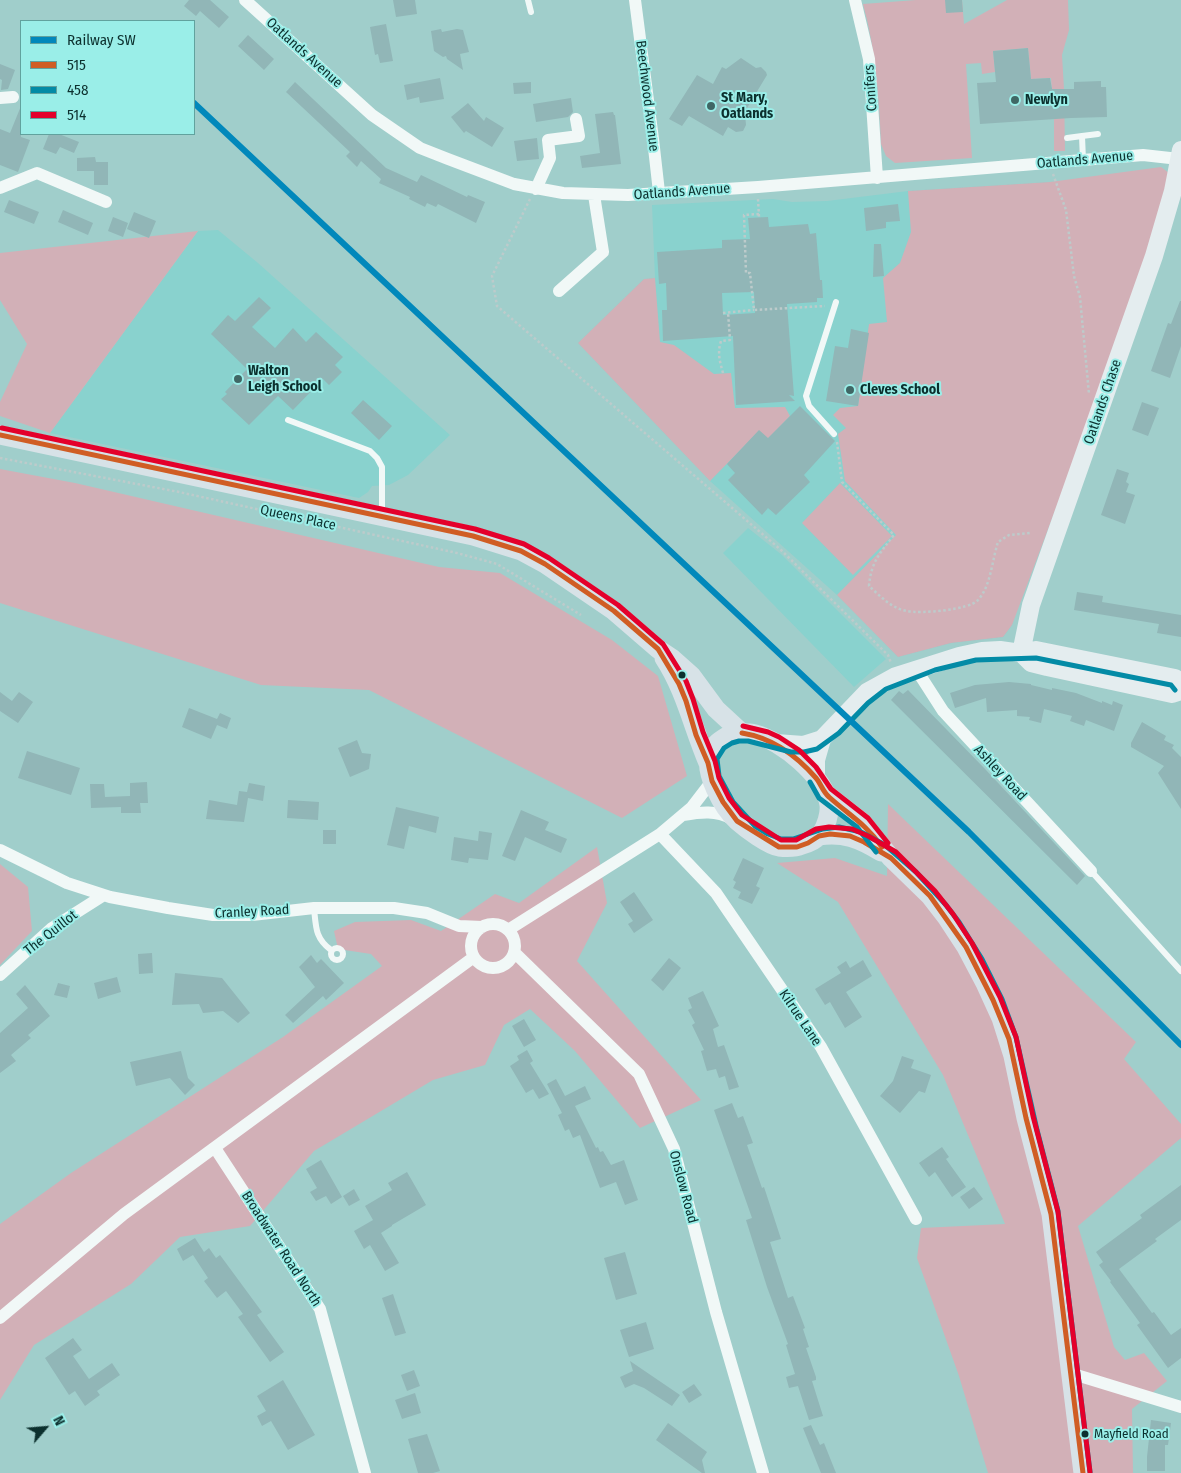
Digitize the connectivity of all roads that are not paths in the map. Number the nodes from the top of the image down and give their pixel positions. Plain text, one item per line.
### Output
1 (245, 0) edge
2 (528, 0) edge
3 (635, 0) edge
4 (855, 0) edge
5 (532, 12) dead end
6 (14, 97) dead end
7 (0, 98) edge
8 (576, 119) dead end
9 (1098, 134) dead end
10 (1082, 136) junction
11 (1068, 138) dead end
12 (1180, 154) edge
13 (1083, 160) junction
14 (877, 178) junction
15 (0, 188) edge
16 (536, 189) junction
17 (659, 192) junction
18 (594, 195) junction
19 (106, 202) dead end
20 (559, 291) dead end
21 (835, 303) road end
22 (288, 420) dead end
23 (834, 434) road end
24 (0, 435) edge
25 (382, 518) junction
26 (658, 648) junction
27 (1021, 653) junction
28 (916, 669) junction
29 (1181, 685) edge
30 (1181, 691) edge
31 (742, 733) junction
32 (825, 736) junction
33 (776, 743) junction
34 (710, 772) junction
35 (820, 786) junction
36 (683, 815) junction
37 (737, 821) junction
38 (660, 834) junction
39 (819, 836) junction
40 (0, 850) edge
41 (890, 858) junction
42 (1091, 871) joint
43 (104, 895) junction
44 (314, 908) junction
45 (482, 927) junction
46 (508, 930) junction
47 (332, 950) dead end
48 (514, 952) junction
49 (474, 957) junction
50 (1181, 971) edge
51 (0, 974) edge
52 (215, 1148) junction
53 (916, 1219) dead end
54 (0, 1318) edge
55 (1070, 1373) junction
56 (1181, 1407) edge
57 (364, 1473) edge
58 (763, 1473) edge
59 (1083, 1473) edge

1 - 16 street, Oatlands Avenue
2 - 5 lane
3 - 17 street, Beechwood Avenue
4 - 14 street, Conifers
6 - 7 street
8 - 16 street
9 - 10 lane
10 - 11 lane
10 - 13 lane
12 - 13 street, Oatlands Avenue
12 - 27 main road, Oatlands Chase
13 - 14 street, Oatlands Avenue
14 - 17 street, Oatlands Avenue
15 - 19 street
16 - 18 street, Oatlands Avenue
17 - 18 street, Oatlands Avenue
18 - 20 street
21 - 23 lane
22 - 25 lane
24 - 25 main road
25 - 26 main road
26 - 31 main road
26 - 34 main road
27 - 28 main road
27 - 29 main road
27 - 30 main road
28 - 32 main road
28 - 42 street, Ashley Road
31 - 33 main road
31 - 34 main road
32 - 33 main road
32 - 35 main road
33 - 35 main road
34 - 36 street
34 - 37 main road
35 - 39 main road
35 - 41 main road
36 - 37 street
36 - 38 street
37 - 39 main road
38 - 46 street
38 - 53 street, Kilrue Lane
39 - 41 main road
40 - 43 street, Cranley Road
41 - 55 main road
42 - 50 lane
43 - 44 street, Cranley Road
43 - 51 street, The Quillot
44 - 45 street, Cranley Road
44 - 47 lane
45 - 46 street
45 - 49 street
46 - 48 street
48 - 49 street
48 - 58 street, Onslow Road
49 - 52 street
52 - 54 street
52 - 57 street, Broadwater Road North
55 - 56 street
55 - 59 main road

